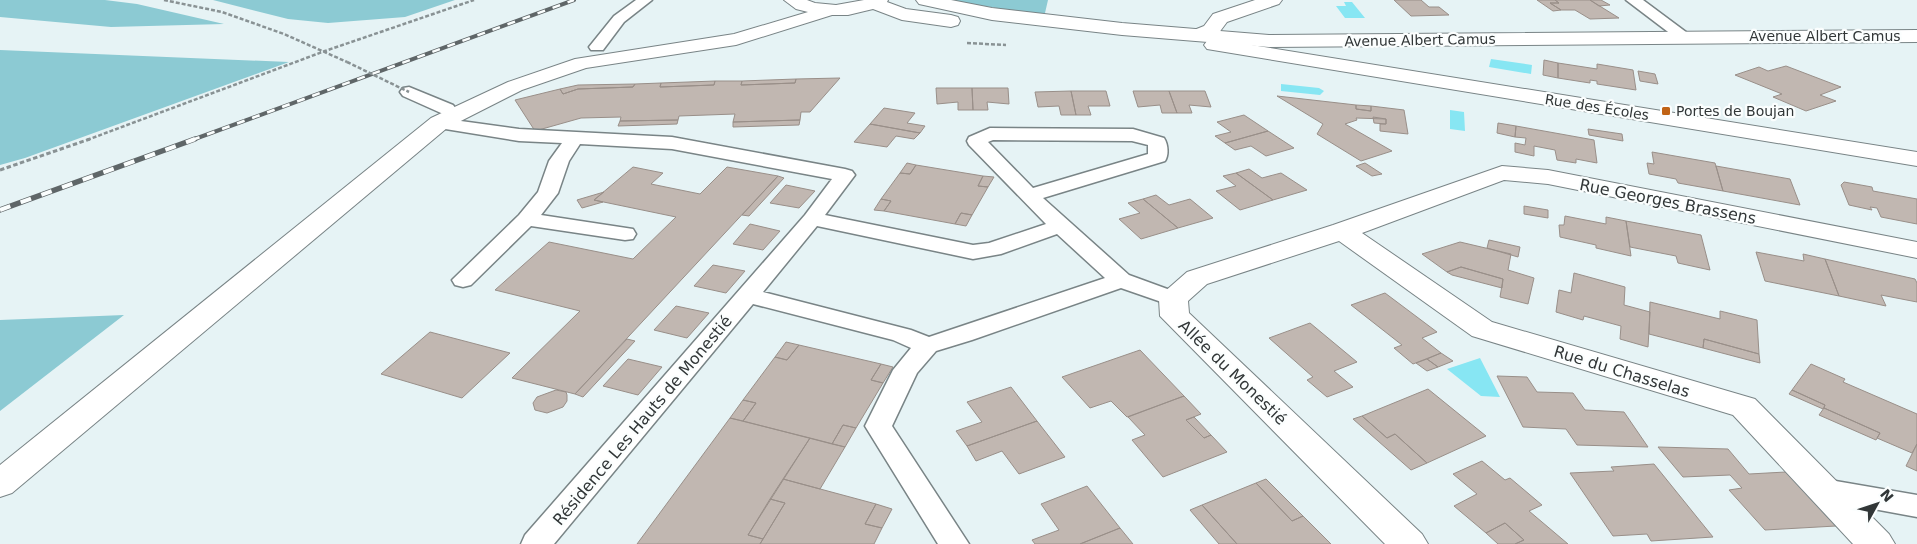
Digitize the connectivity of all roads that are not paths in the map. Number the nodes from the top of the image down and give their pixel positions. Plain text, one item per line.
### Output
1 (645, 0) edge
2 (926, 0) edge
3 (1273, 0) edge
4 (1633, 0) edge
5 (795, 1) edge
6 (877, 1) edge
7 (831, 9) junction
8 (1917, 36) edge
9 (1254, 37) junction
10 (1686, 38) junction
11 (1207, 40) junction
12 (1314, 41) junction
13 (597, 47) junction
14 (1366, 69) junction
15 (409, 92) road end
16 (443, 116) junction
17 (574, 139) junction
18 (1917, 159) edge
19 (1030, 196) junction
20 (1421, 203) joint
21 (526, 219) junction
22 (812, 219) junction
23 (1060, 226) junction
24 (1342, 231) junction
25 (625, 234) dead end
26 (1917, 250) edge
27 (463, 280) dead end
28 (1121, 280) junction
29 (747, 295) junction
30 (1173, 299) junction
31 (927, 345) junction
32 (0, 484) edge
33 (1824, 490) junction
34 (1917, 506) edge
35 (536, 544) edge
36 (954, 544) edge
37 (1409, 544) edge
38 (1876, 544) edge

1 - 13 lane
2 - 11 street
3 - 9 street
4 - 10 lane
5 - 7 street
5 - 13 street
6 - 7 street
6 - 11 street
7 - 16 street
8 - 10 street, Avenue Albert Camus
9 - 11 street, Rue des Écoles
9 - 11 street
9 - 11 street
9 - 12 street, Avenue Albert Camus
9 - 14 street, Rue des Écoles
10 - 12 street, Avenue Albert Camus
12 - 14 street, Rue des Écoles
13 - 16 street
14 - 18 street, Rue des Écoles
15 - 16 lane, Résidence Les Hauts de Monestié
16 - 17 lane, Résidence Les Hauts de Monestié
16 - 32 street
17 - 21 lane
17 - 22 lane, Résidence Les Hauts de Monestié
19 - 19 lane
19 - 23 lane
20 - 24 street, Allée du Monestié
20 - 26 street, Rue Georges Brassens
21 - 25 lane
21 - 27 lane
22 - 23 lane
22 - 29 lane, Résidence Les Hauts de Monestié
23 - 28 lane
24 - 30 street, Allée du Monestié
24 - 33 street, Rue du Chasselas
28 - 30 lane
28 - 31 lane
29 - 31 lane
29 - 35 lane, Résidence Les Hauts de Monestié
30 - 37 street, Allée du Monestié
31 - 36 lane
33 - 34 lane
33 - 38 street, Rue du Chasselas

